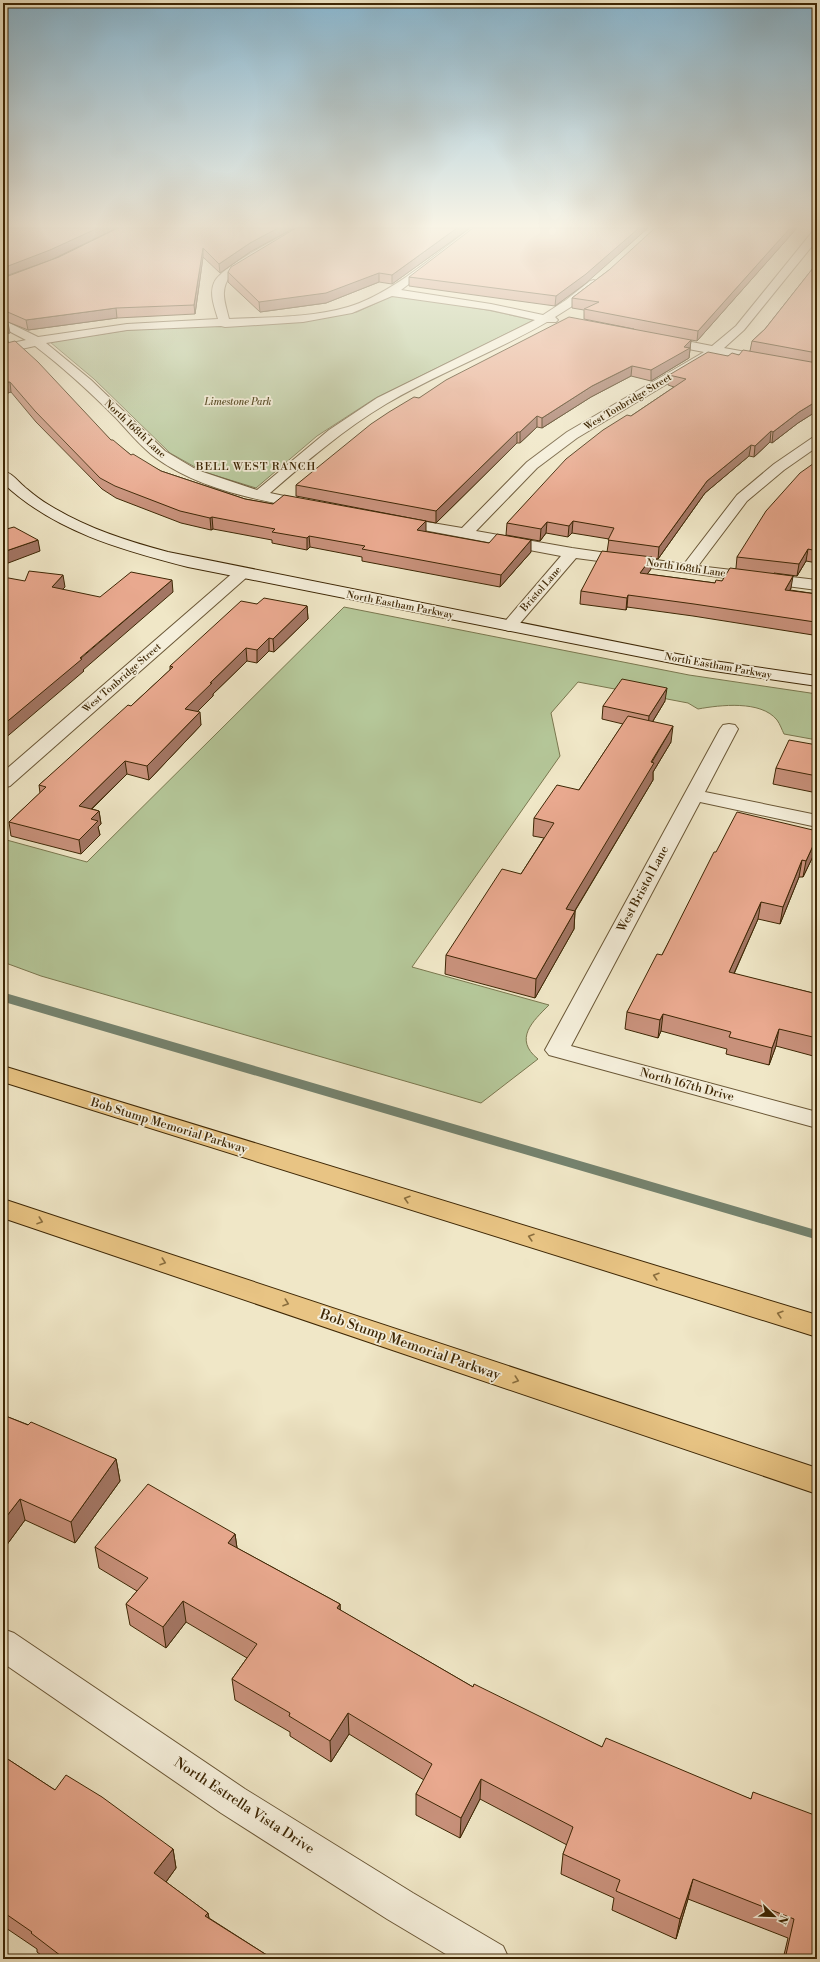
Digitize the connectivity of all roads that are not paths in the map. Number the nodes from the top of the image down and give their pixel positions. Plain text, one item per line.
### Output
1 (223, 320) edge
2 (305, 320) edge
3 (546, 320) edge
4 (550, 320) edge
5 (746, 320) edge
6 (562, 322) edge
7 (3, 323) edge
8 (224, 324) junction
9 (646, 338) edge
10 (37, 341) junction
11 (4, 349) edge
12 (715, 350) junction
13 (817, 369) edge
14 (817, 441) edge
15 (3, 475) edge
16 (260, 495) junction
17 (322, 508) edge
18 (383, 518) edge
19 (466, 533) junction
20 (572, 553) junction
21 (688, 569) junction
22 (241, 574) junction
23 (817, 585) edge
24 (510, 626) junction
25 (817, 681) edge
26 (729, 729) dead end
27 (3, 782) edge
28 (694, 795) junction
29 (817, 821) edge
30 (557, 1050) joint
31 (3, 1074) edge
32 (817, 1120) edge
33 (3, 1208) edge
34 (817, 1326) edge
35 (817, 1481) edge
36 (3, 1644) edge
37 (490, 1959) edge

1 - 8 street
2 - 8 street
3 - 16 street
4 - 6 street
5 - 12 street, West Tonbridge Street
7 - 10 street, North 168th Lane
8 - 10 street
9 - 12 street
10 - 11 street
10 - 16 street, North 168th Lane
12 - 13 street
12 - 19 street, West Tonbridge Street
14 - 21 street
15 - 22 street, North Eastham Parkway
16 - 17 street, North 168th Lane
18 - 19 street, North 168th Lane
19 - 20 street, North 168th Lane
20 - 21 street, North 168th Lane
20 - 24 street, Bristol Lane
21 - 23 street, North 168th Lane
22 - 24 street, North Eastham Parkway
22 - 27 street, West Tonbridge Street
24 - 25 street, North Eastham Parkway
26 - 28 street, West Bristol Lane
28 - 29 street
28 - 30 street, West Bristol Lane
30 - 32 street, North 167th Drive
34 -> 31 highway, Bob Stump Memorial Parkway
33 -> 35 highway, Bob Stump Memorial Parkway
36 - 37 street, North Estrella Vista Drive

